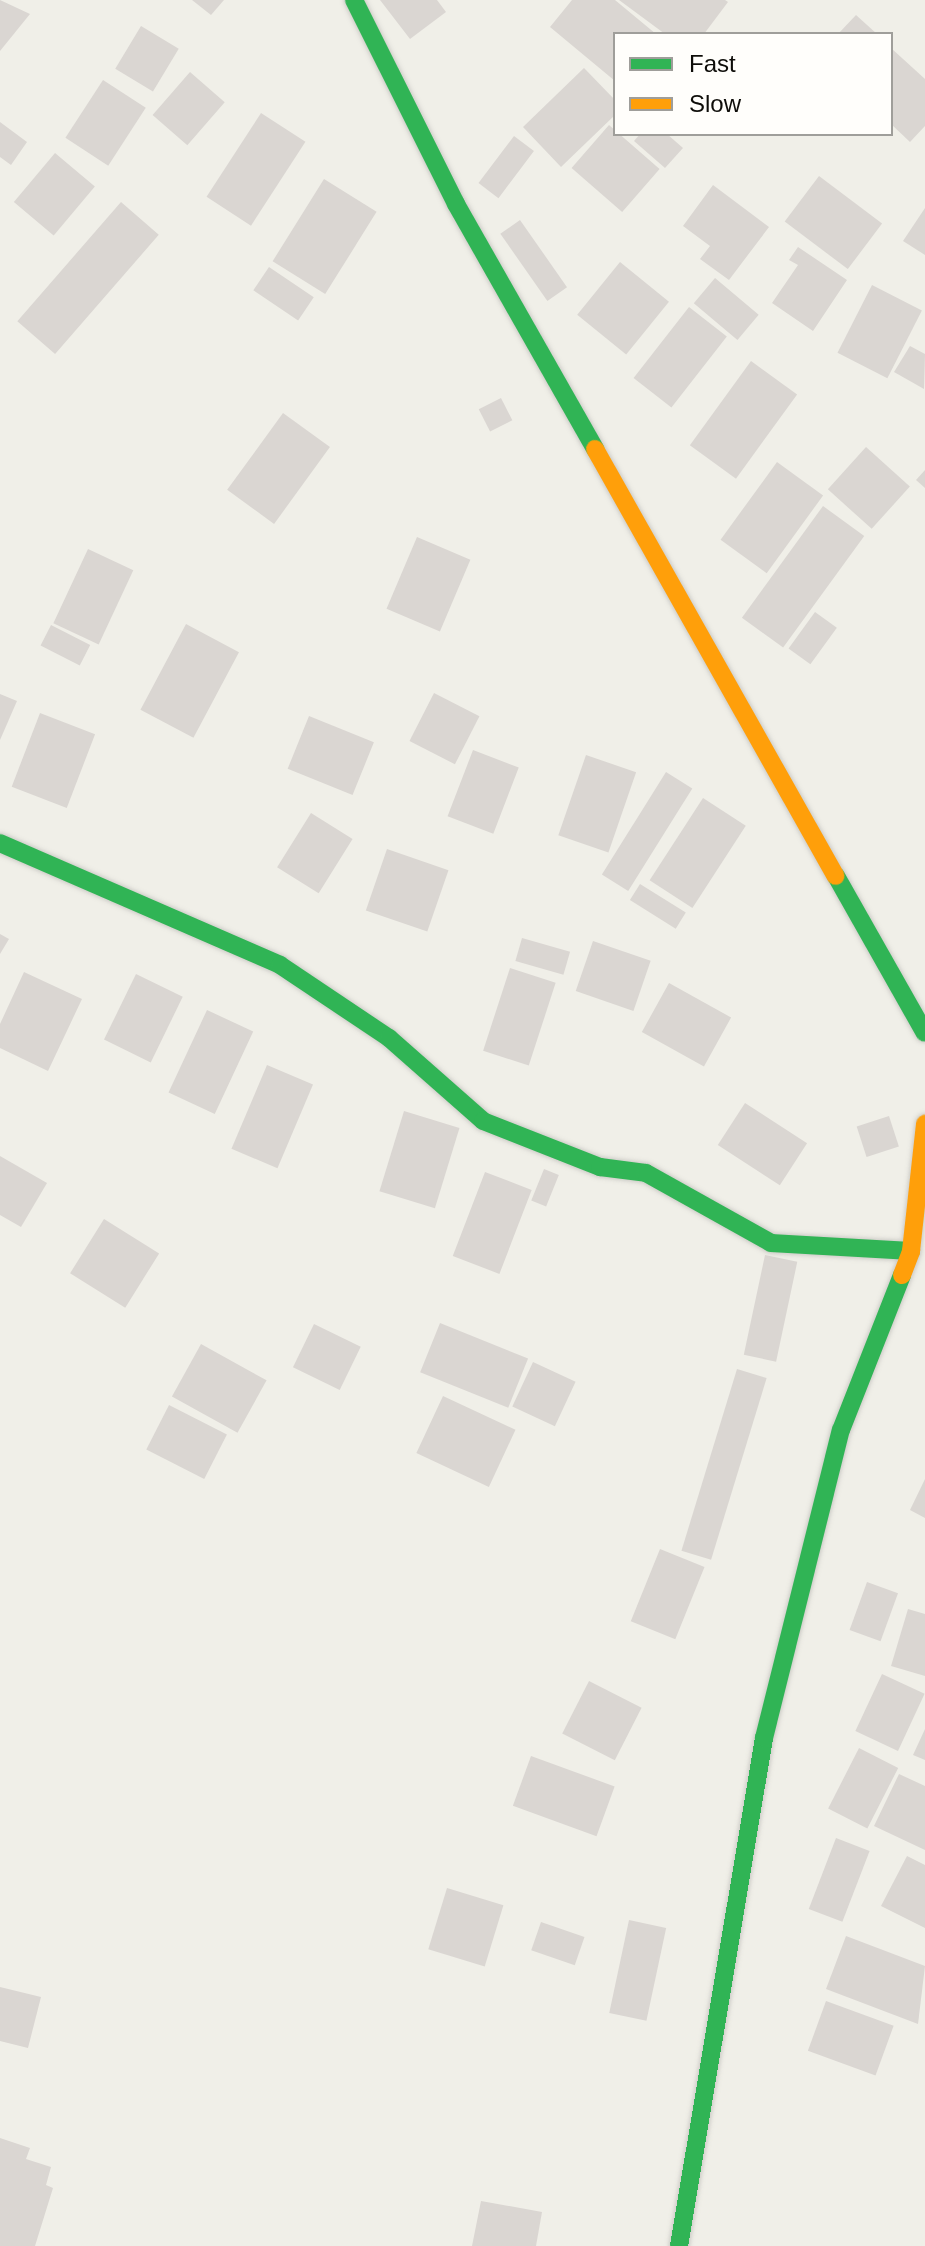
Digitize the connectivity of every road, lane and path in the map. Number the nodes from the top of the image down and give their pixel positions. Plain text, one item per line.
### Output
1 (354, 0) edge
2 (0, 843) edge
3 (925, 1033) edge
4 (925, 1124) edge
5 (911, 1251) junction
6 (679, 2246) edge

1 - 3 street
2 - 5 street
4 - 5 street
5 - 6 street

